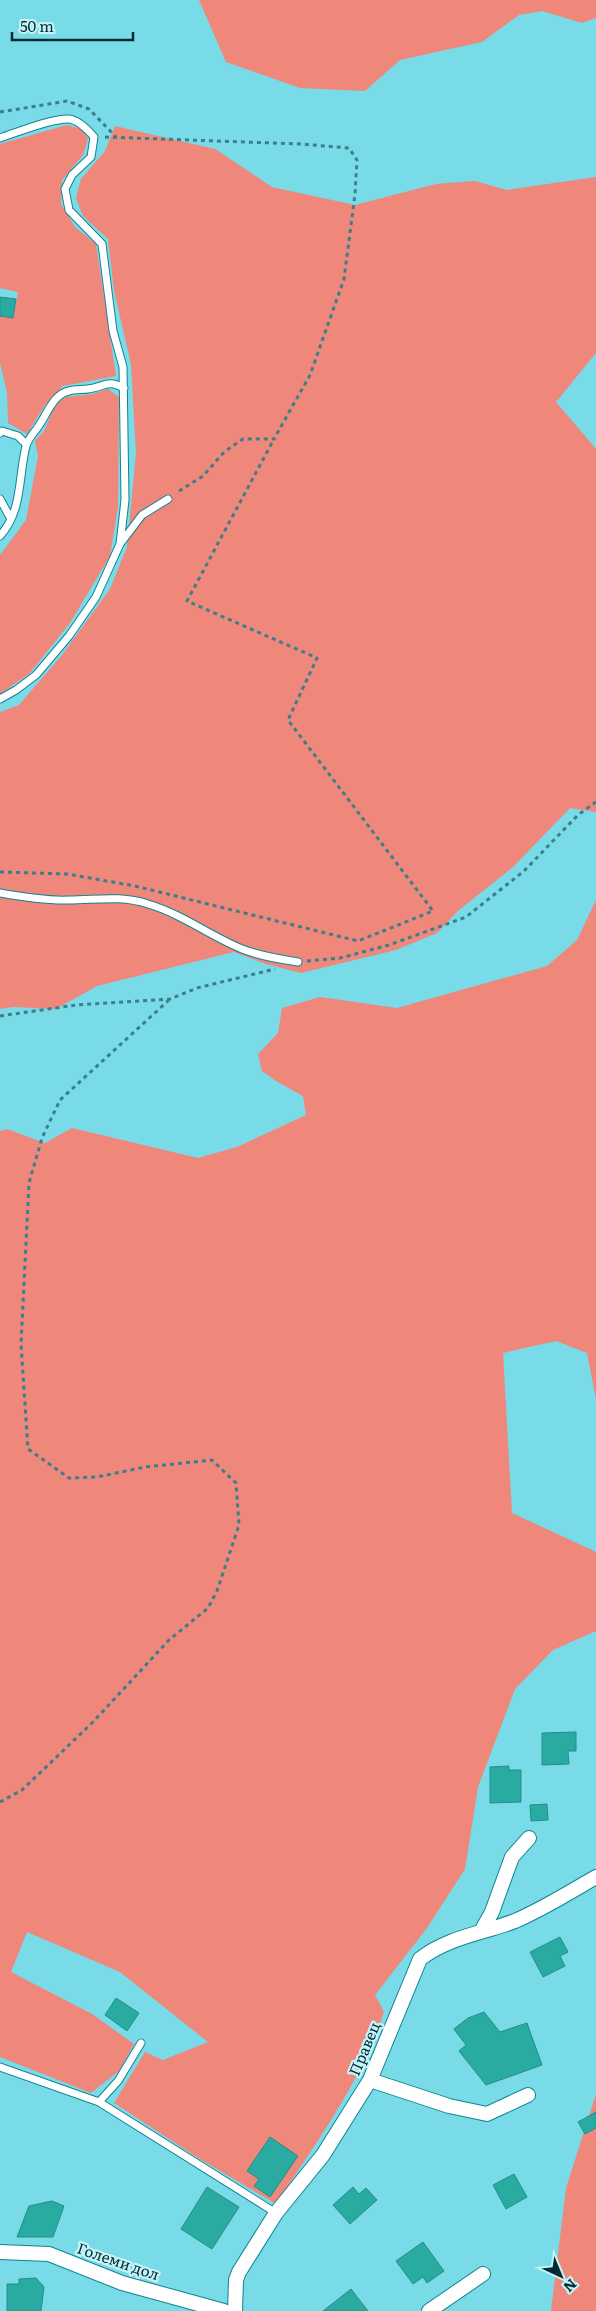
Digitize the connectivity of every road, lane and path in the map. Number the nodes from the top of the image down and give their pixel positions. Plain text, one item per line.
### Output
1 (94, 137) junction
2 (0, 138) edge
3 (124, 388) junction
4 (0, 433) edge
5 (274, 439) junction
6 (26, 444) junction
7 (0, 499) edge
8 (168, 499) joint
9 (11, 519) junction
10 (0, 536) edge
11 (120, 544) junction
12 (0, 699) edge
13 (596, 802) edge
14 (0, 872) edge
15 (0, 892) edge
16 (298, 962) junction
17 (170, 999) junction
18 (0, 1016) edge
19 (0, 1802) edge
20 (529, 1838) dead end
21 (596, 1877) edge
22 (482, 1930) junction
23 (141, 2043) dead end
24 (0, 2067) edge
25 (370, 2080) junction
26 (528, 2095) dead end
27 (99, 2102) junction
28 (276, 2213) junction
29 (0, 2252) edge
30 (483, 2274) dead end
31 (224, 2311) edge
32 (235, 2311) edge
33 (429, 2311) edge

1 - 2 lane
1 - 3 lane
1 - 5 path
3 - 6 lane
3 - 11 lane
4 - 6 lane
5 - 8 path
5 - 14 path
6 - 9 lane
7 - 9 lane
8 - 11 lane
9 - 10 lane
11 - 12 lane
13 - 16 path
15 - 16 lane
16 - 17 path
17 - 18 path
17 - 19 path
20 - 22 street
21 - 22 street, Правец
22 - 25 street, Правец
23 - 27 lane
24 - 27 lane
25 - 26 street
25 - 28 street, Правец
27 - 28 lane
28 - 32 street, Правец
29 - 31 street, Големи дол
30 - 33 street

